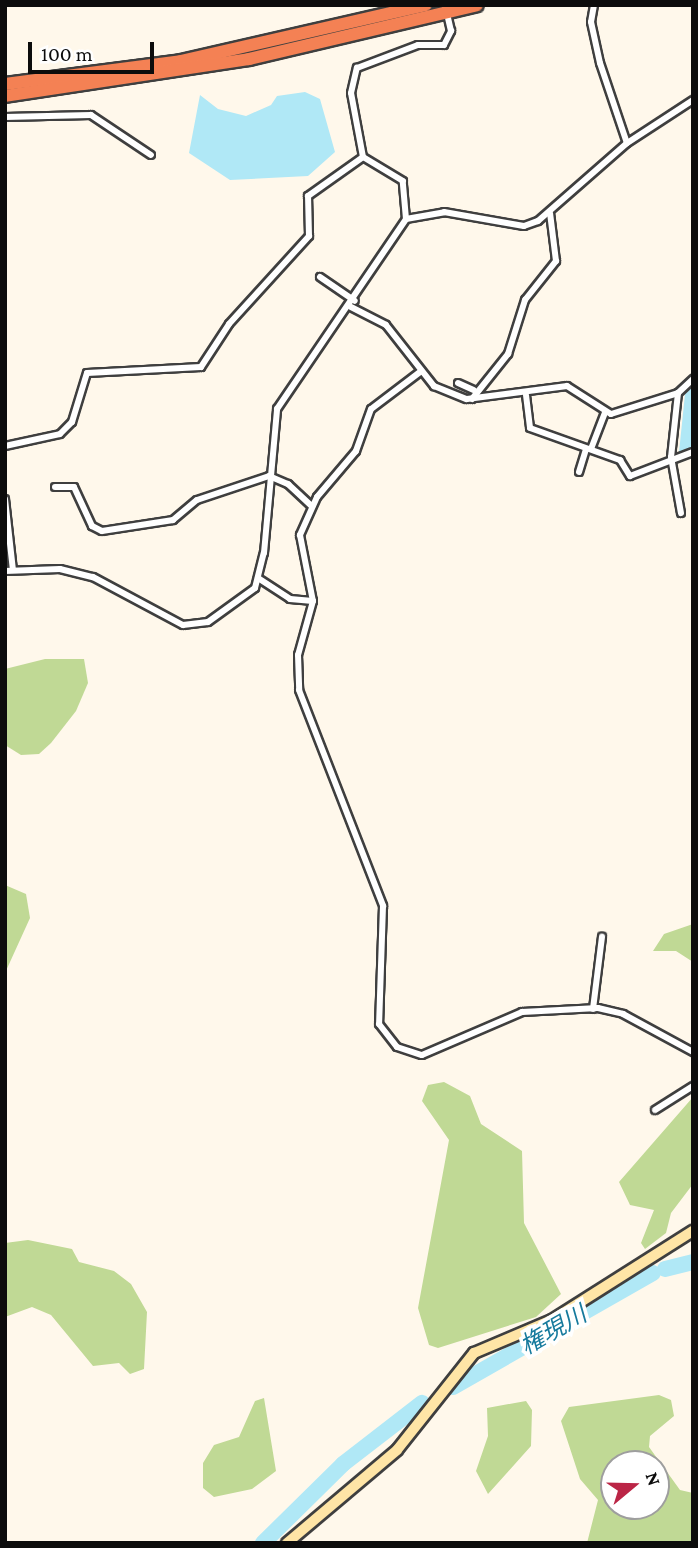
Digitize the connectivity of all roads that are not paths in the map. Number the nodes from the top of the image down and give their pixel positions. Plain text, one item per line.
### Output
1 (426, 5) edge
2 (477, 5) edge
3 (594, 5) edge
4 (447, 10) edge
5 (5, 84) edge
6 (5, 96) edge
7 (693, 100) edge
8 (5, 117) edge
9 (627, 143) junction
10 (152, 155) dead end
11 (363, 157) junction
12 (550, 213) junction
13 (406, 219) junction
14 (320, 277) dead end
15 (353, 304) junction
16 (420, 372) junction
17 (693, 379) edge
18 (458, 383) dead end
19 (474, 390) junction
20 (678, 393) junction
21 (526, 395) junction
22 (472, 399) junction
23 (605, 413) junction
24 (5, 446) edge
25 (588, 449) junction
26 (693, 452) edge
27 (671, 457) junction
28 (579, 472) dead end
29 (269, 476) junction
30 (55, 487) dead end
31 (5, 499) edge
32 (312, 506) junction
33 (681, 513) dead end
34 (9, 571) edge
35 (258, 578) junction
36 (313, 601) junction
37 (602, 937) dead end
38 (593, 1009) junction
39 (693, 1052) edge
40 (693, 1086) edge
41 (655, 1110) dead end
42 (693, 1231) edge
43 (287, 1543) edge

1 - 5 highway
2 - 4 highway
3 - 9 street
4 - 6 highway
4 - 11 street
7 - 9 street
8 - 10 street
9 - 12 street
11 - 13 street
11 - 24 street
12 - 13 street
12 - 19 street
13 - 15 street
14 - 15 street
15 - 16 street
15 - 29 street
16 - 22 street
16 - 32 street
17 - 20 street
18 - 19 street
19 - 22 street
20 - 23 street
20 - 27 street
21 - 22 street
21 - 23 street
21 - 25 street
23 - 25 street
25 - 27 street
25 - 28 street
26 - 27 street
27 - 33 street
29 - 30 street
29 - 32 street
29 - 35 street
31 - 34 street
32 - 36 street
34 - 35 street
35 - 36 street
36 - 38 street
37 - 38 street
38 - 39 street
40 - 41 street
42 - 43 street

